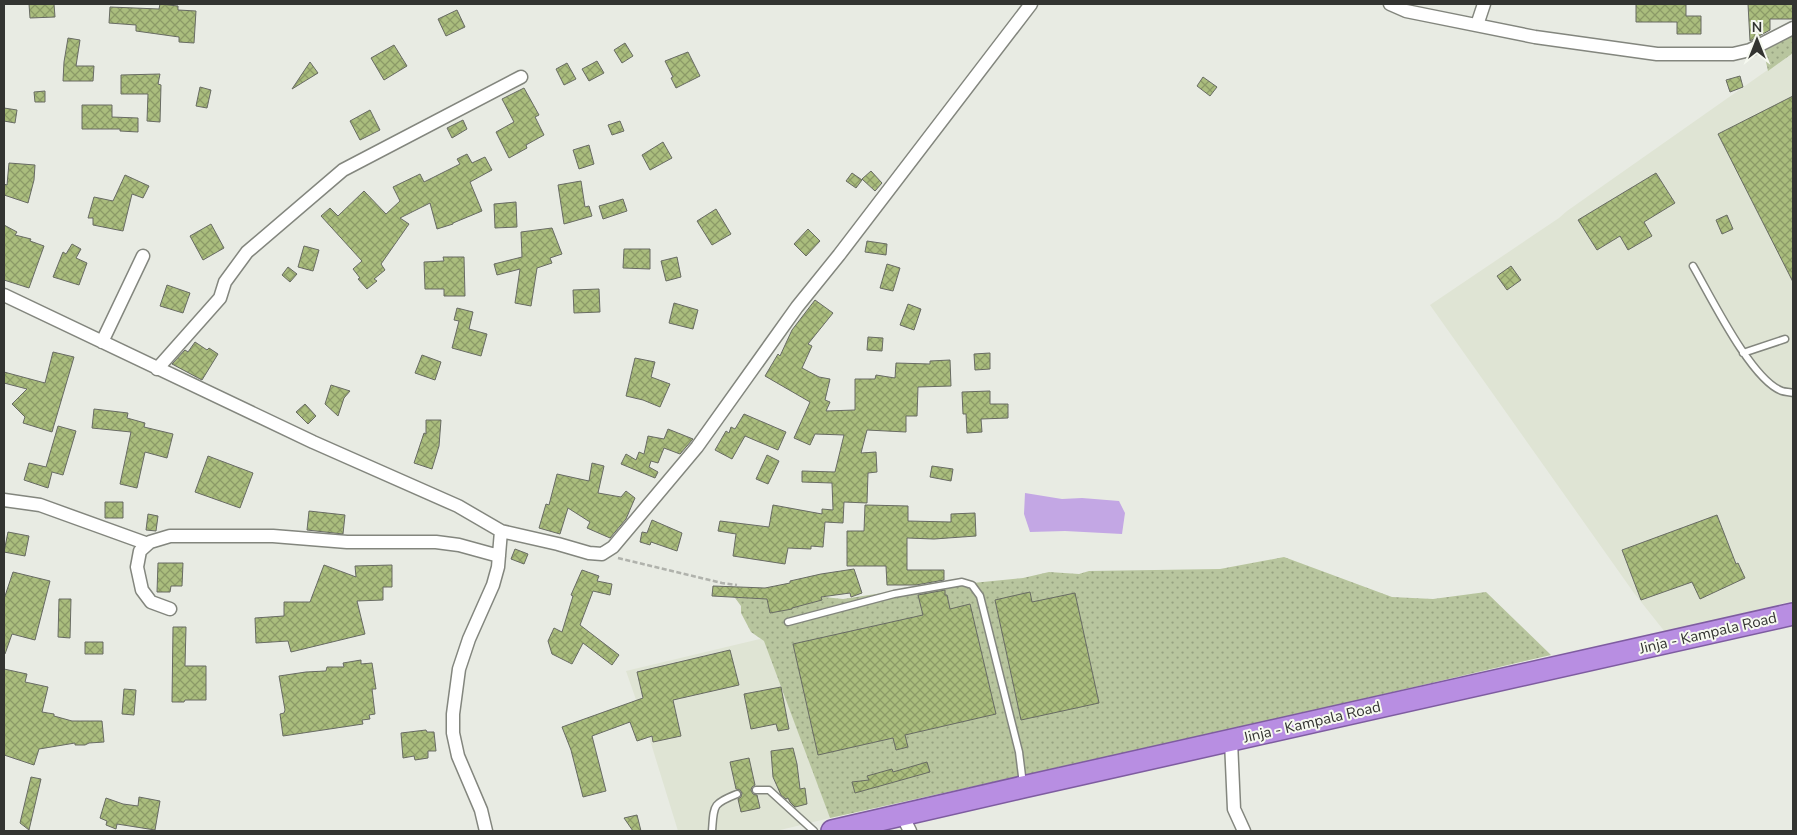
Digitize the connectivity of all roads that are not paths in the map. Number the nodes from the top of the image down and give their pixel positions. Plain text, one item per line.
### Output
1 (1031, 4) edge
2 (1390, 4) edge
3 (1484, 4) edge
4 (1477, 25) junction
5 (1793, 28) edge
6 (521, 77) dead end
7 (143, 256) dead end
8 (1693, 266) dead end
9 (4, 295) edge
10 (1784, 339) dead end
11 (102, 342) junction
12 (1743, 354) junction
13 (158, 369) junction
14 (1793, 393) edge
15 (4, 500) edge
16 (501, 531) junction
17 (148, 544) junction
18 (499, 556) junction
19 (170, 609) dead end
20 (1793, 614) edge
21 (788, 622) dead end
22 (1231, 741) junction
23 (1023, 787) junction
24 (756, 790) dead end
25 (737, 794) dead end
26 (906, 823) edge
27 (486, 831) edge
28 (712, 831) edge
29 (814, 831) edge
30 (832, 831) edge
31 (1244, 831) edge

1 - 16 street
2 - 4 street
3 - 4 street
4 - 5 street
6 - 13 street
7 - 11 street
8 - 12 lane
9 - 11 street
10 - 12 lane
11 - 13 street
12 - 14 lane
13 - 16 street
15 - 17 street
16 - 18 street
17 - 18 street
17 - 19 street
18 - 27 street
20 - 22 highway, Jinja - Kampala Road
21 - 23 lane
22 - 23 highway, Jinja - Kampala Road
22 - 31 street
23 - 26 highway, Jinja - Kampala Road
24 - 29 lane
25 - 28 lane
26 - 30 highway, Jinja - Kampala Road

